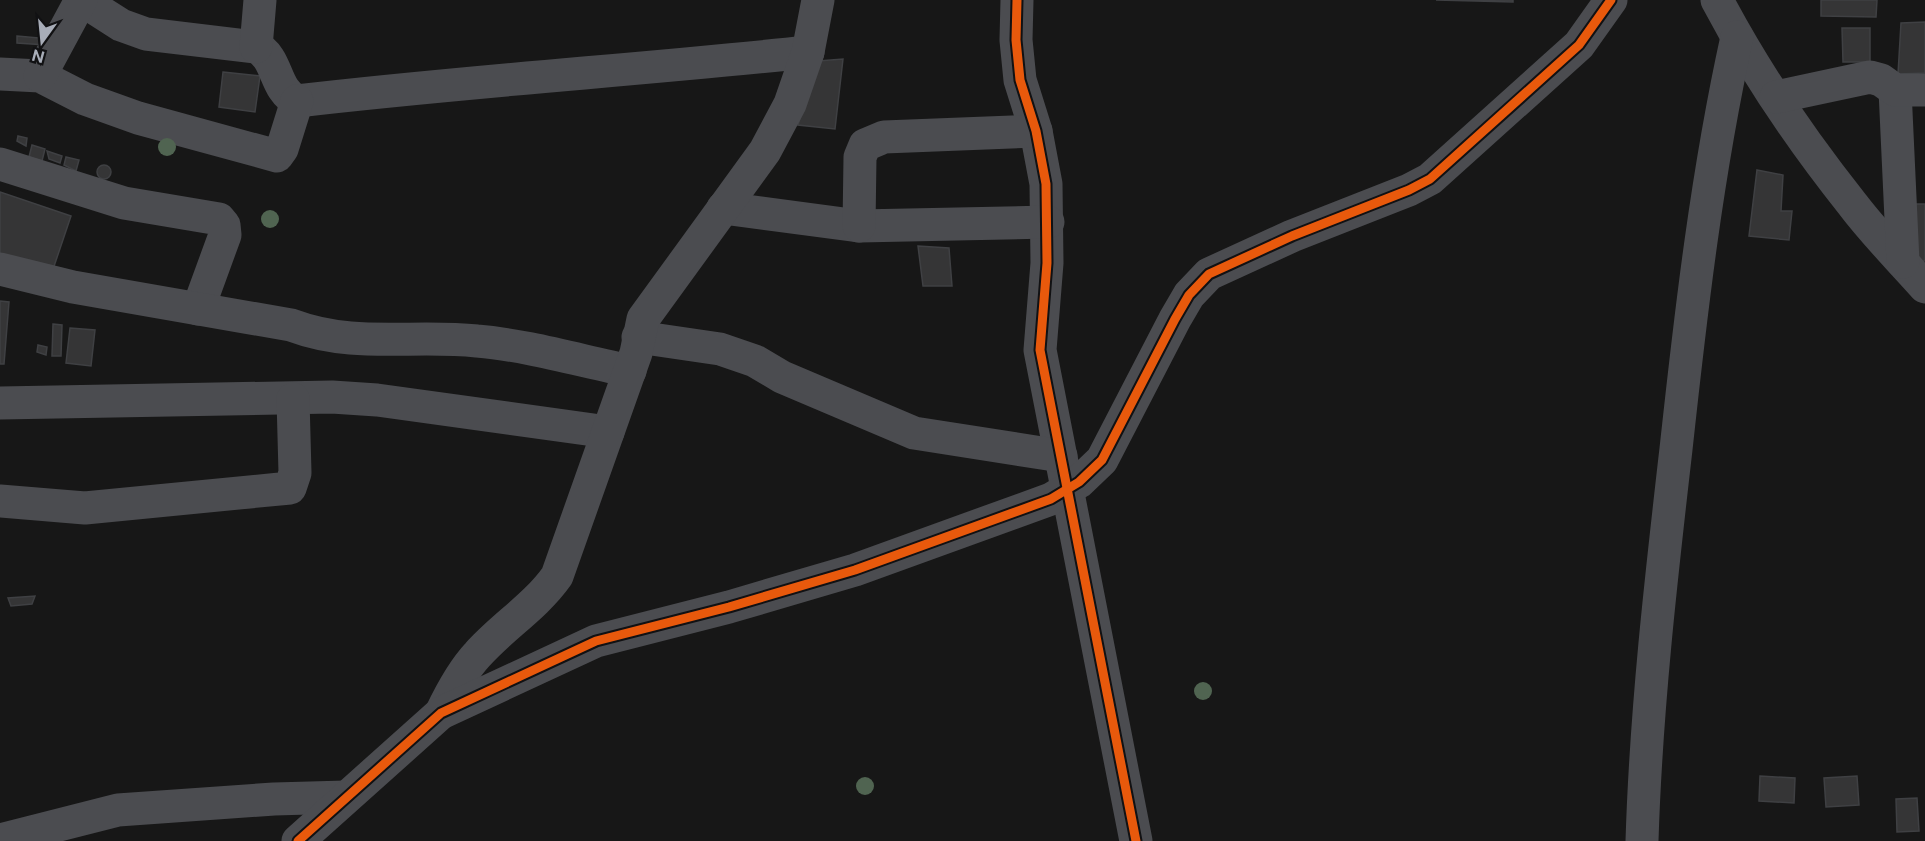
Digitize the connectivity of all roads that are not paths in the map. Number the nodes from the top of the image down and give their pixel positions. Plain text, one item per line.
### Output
1 (81, 0) edge
2 (260, 0) edge
3 (818, 0) edge
4 (1017, 0) edge
5 (1611, 0) edge
6 (1716, 0) edge
7 (1737, 37) junction
8 (256, 47) junction
9 (808, 52) junction
10 (0, 74) edge
11 (40, 76) junction
12 (1910, 90) edge
13 (1776, 97) junction
14 (297, 101) junction
15 (1036, 131) junction
16 (0, 164) edge
17 (723, 208) junction
18 (1048, 222) junction
19 (859, 226) junction
20 (1903, 262) junction
21 (0, 269) edge
22 (1925, 287) edge
23 (198, 309) junction
24 (638, 337) junction
25 (630, 371) junction
26 (293, 399) junction
27 (0, 403) edge
28 (608, 432) junction
29 (1061, 456) junction
30 (1068, 488) junction
31 (0, 501) edge
32 (441, 712) junction
33 (346, 797) junction
34 (310, 836) edge
35 (0, 840) edge
36 (1136, 841) edge
37 (1642, 841) edge

1 - 8 street
1 - 11 street
2 - 8 street
3 - 9 street
4 - 15 street
5 - 30 street
6 - 7 street
7 - 13 street
7 - 37 street
8 - 14 street
9 - 14 street
9 - 17 street
10 - 11 street
11 - 14 street
12 - 13 street
12 - 20 street
13 - 20 street
15 - 18 street
15 - 19 street
16 - 23 street
17 - 19 street
17 - 24 street
18 - 19 street
18 - 29 street
20 - 22 street
21 - 23 street
23 - 25 street
24 - 25 street
24 - 29 street
25 - 28 street
26 - 27 street
26 - 28 street
26 - 31 street
28 - 32 street
29 - 30 street
30 - 32 street
30 - 36 street
32 - 33 street
33 - 34 street
33 - 35 street

